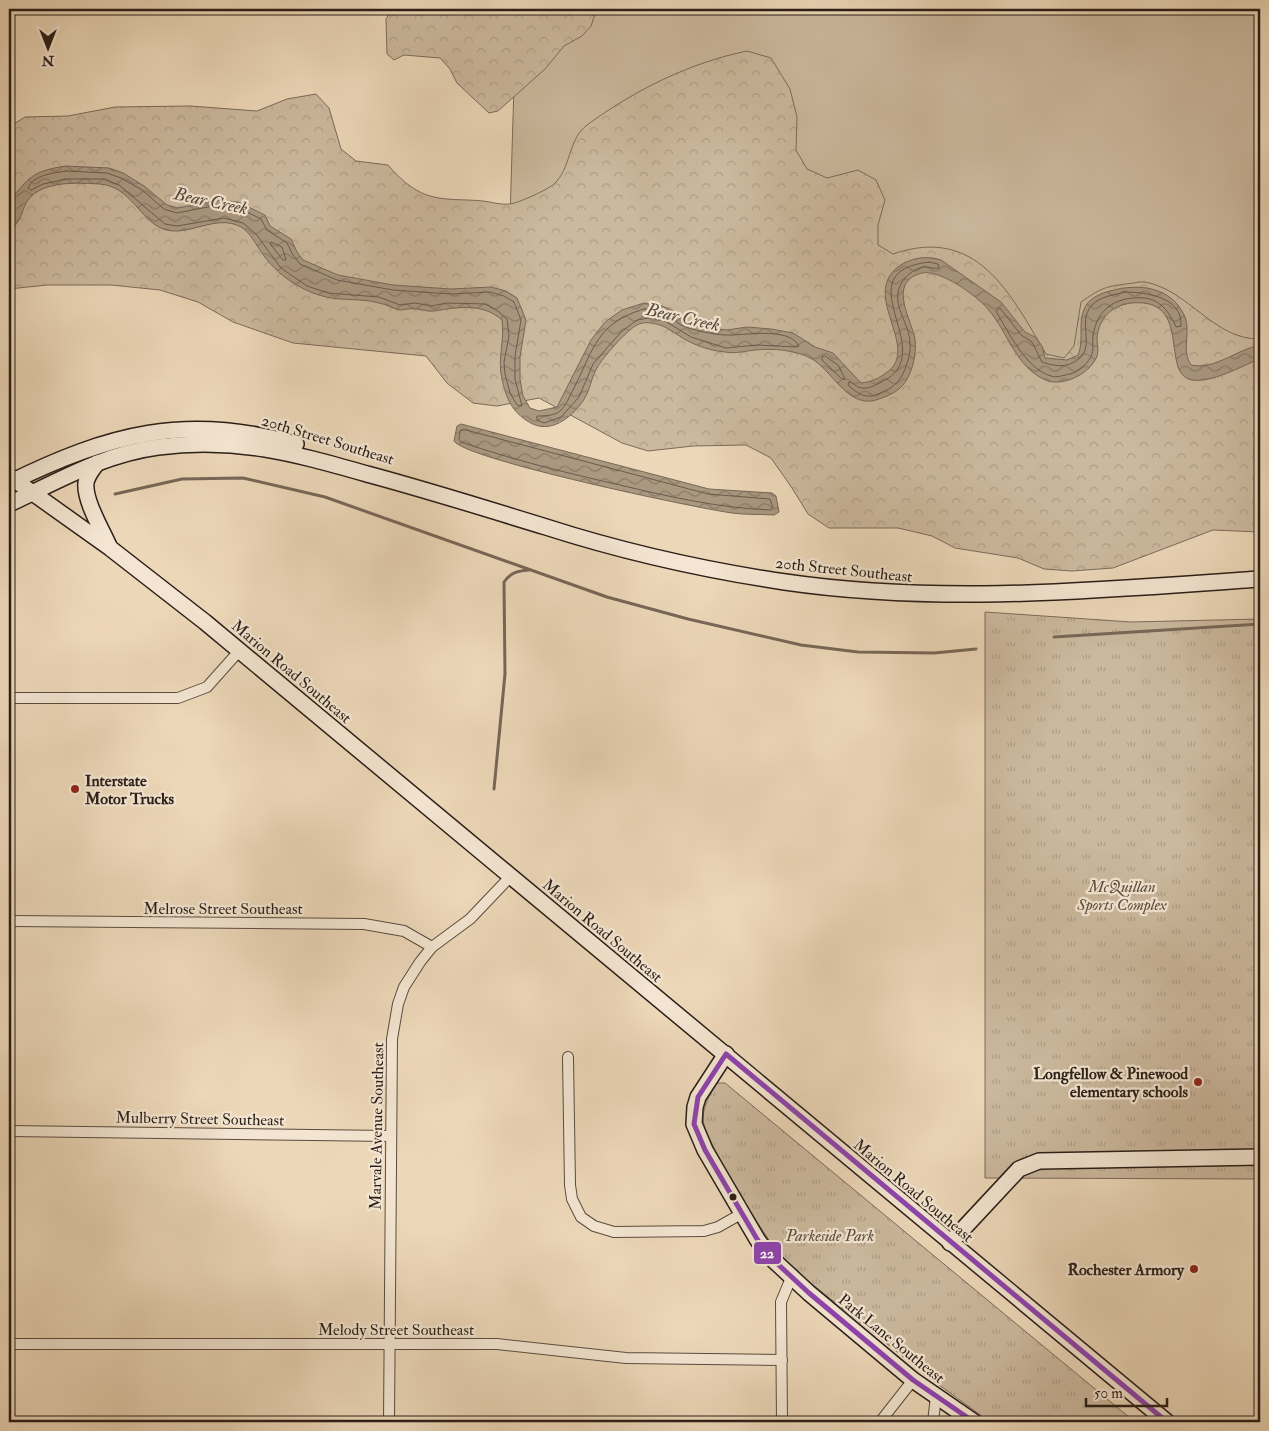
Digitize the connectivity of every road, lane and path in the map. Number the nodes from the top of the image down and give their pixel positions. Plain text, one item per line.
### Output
1 (97, 462) junction
2 (11, 480) edge
3 (435, 492) junction
4 (33, 493) junction
5 (9, 504) edge
6 (110, 548) junction
7 (1260, 579) edge
8 (240, 650) junction
9 (9, 698) edge
10 (511, 876) junction
11 (9, 921) edge
12 (432, 947) junction
13 (726, 1054) junction
14 (568, 1057) dead end
15 (9, 1131) edge
16 (390, 1136) junction
17 (1260, 1156) edge
18 (741, 1214) junction
19 (950, 1243) junction
20 (791, 1278) junction
21 (9, 1338) edge
22 (9, 1344) edge
23 (389, 1344) junction
24 (782, 1360) junction
25 (913, 1380) junction
26 (936, 1396) junction
27 (388, 1422) edge
28 (782, 1422) edge
29 (880, 1422) edge
30 (933, 1422) edge
31 (974, 1422) edge
32 (1167, 1422) edge

1 - 3 street, 20th Street Southeast
1 - 4 street, 20th Street Southeast
1 - 6 street
2 - 3 street, 20th Street Southeast
2 - 4 street, Marion Road Southeast
3 - 7 street, 20th Street Southeast
4 - 5 street, 20th Street Southeast
4 - 6 street, Marion Road Southeast
6 - 8 street, Marion Road Southeast
8 - 9 street
8 - 10 street, Marion Road Southeast
10 - 12 street, Marvale Avenue Southeast
10 - 13 street, Marion Road Southeast
11 - 12 street, Melrose Street Southeast
12 - 16 street, Marvale Avenue Southeast
13 - 18 street, Park Lane Southeast
13 - 19 street, Marion Road Southeast
14 - 18 street
15 - 16 street, Mulberry Street Southeast
16 - 23 street, Marvale Avenue Southeast
17 - 19 street
18 - 20 street, Park Lane Southeast
19 - 32 street, Marion Road Southeast
20 - 24 street
20 - 25 street, Park Lane Southeast
21 - 22 street
22 - 23 street, Melody Street Southeast
23 - 24 street, Melody Street Southeast
23 - 27 street, Marvale Avenue Southeast
24 - 28 street
25 - 26 street, Park Lane Southeast
25 - 29 street
26 - 30 street
26 - 31 street, Park Lane Southeast

